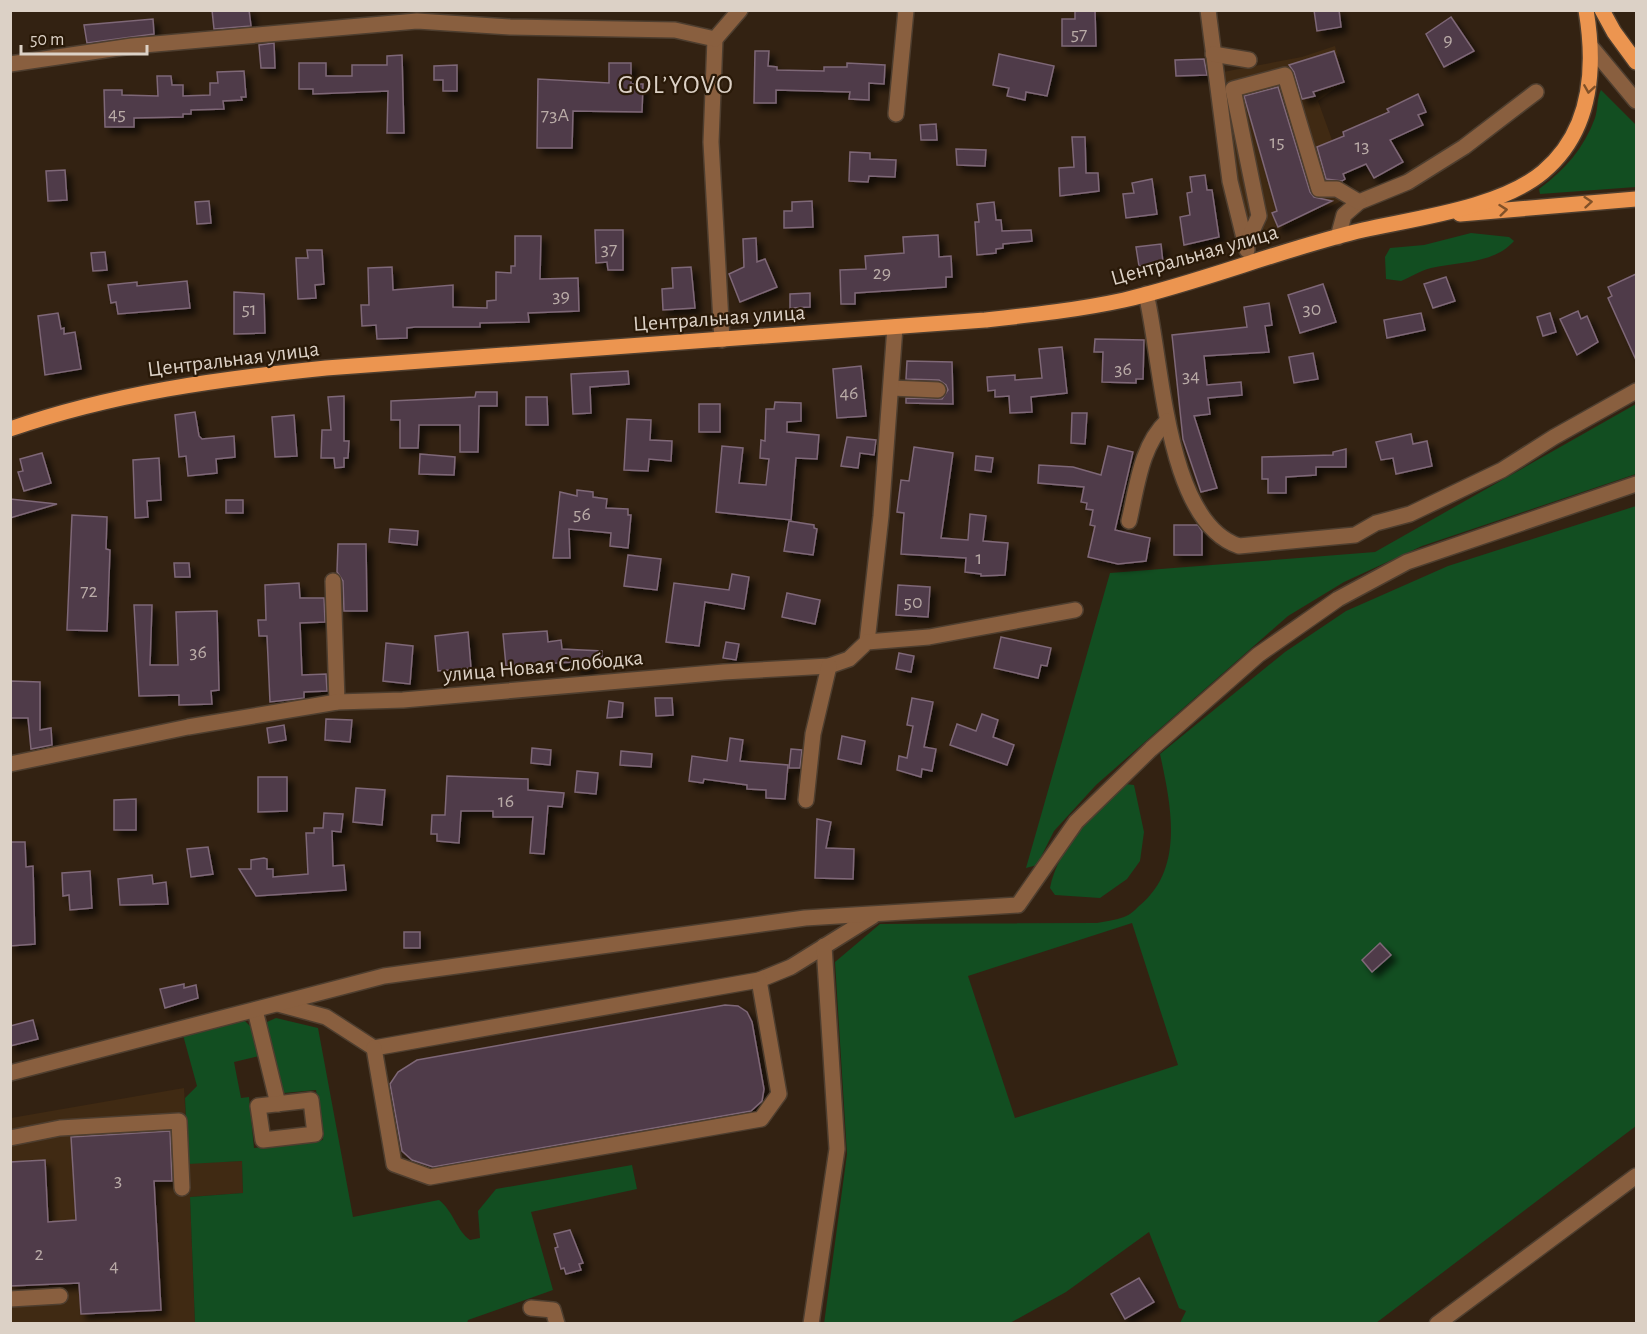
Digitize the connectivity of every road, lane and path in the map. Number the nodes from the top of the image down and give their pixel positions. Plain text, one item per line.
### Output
1 (906, 10) edge
2 (1208, 10) edge
3 (1586, 10) edge
4 (1602, 10) edge
5 (739, 11) edge
6 (715, 39) junction
7 (1592, 48) junction
8 (1213, 54) junction
9 (1249, 60) dead end
10 (1636, 62) edge
11 (10, 64) edge
12 (1536, 92) dead end
13 (1636, 101) edge
14 (896, 114) dead end
15 (1636, 200) edge
16 (1359, 202) junction
17 (1424, 218) junction
18 (1338, 237) junction
19 (1245, 246) junction
20 (1251, 262) junction
21 (1146, 294) junction
22 (895, 327) junction
23 (722, 340) junction
24 (891, 388) junction
25 (938, 390) dead end
26 (1636, 391) edge
27 (1167, 421) junction
28 (10, 429) edge
29 (1636, 484) edge
30 (1129, 521) dead end
31 (333, 581) dead end
32 (1076, 610) dead end
33 (867, 642) junction
34 (829, 666) junction
35 (337, 702) junction
36 (10, 764) edge
37 (806, 800) dead end
38 (876, 914) junction
39 (824, 946) junction
40 (759, 980) junction
41 (277, 1004) junction
42 (255, 1010) junction
43 (374, 1048) junction
44 (10, 1073) edge
45 (278, 1104) dead end
46 (10, 1138) edge
47 (1636, 1176) edge
48 (182, 1188) dead end
49 (60, 1296) dead end
50 (10, 1299) edge
51 (531, 1308) dead end
52 (557, 1323) edge
53 (811, 1323) edge
54 (1437, 1323) edge

1 - 14 street
2 - 8 street
3 - 7 main road
4 - 10 main road
5 - 6 street
6 - 11 street
6 - 23 street
7 - 13 street
7 -> 17 main road
8 - 9 street
8 - 19 street
12 - 16 street
17 -> 15 main road
16 - 18 street
16 - 19 street
17 - 18 main road, Центральная улица
18 - 20 main road, Центральная улица
19 - 20 street
20 - 21 main road, Центральная улица
21 - 22 main road, Центральная улица
21 - 27 street
22 - 23 main road, Центральная улица
22 - 24 street
23 - 28 main road, Центральная улица
24 - 25 street
24 - 33 street
26 - 27 street
27 - 30 street
29 - 38 street
31 - 35 street
32 - 33 street
33 - 34 street, улица Новая Слободка
34 - 35 street, улица Новая Слободка
34 - 37 street
35 - 36 street, улица Новая Слободка
38 - 39 street
38 - 41 street
39 - 40 street
39 - 53 street
40 - 43 street
40 - 43 street
41 - 42 street
41 - 43 street
42 - 44 street
42 - 45 street
46 - 48 street
47 - 54 street
49 - 50 street
51 - 52 street

